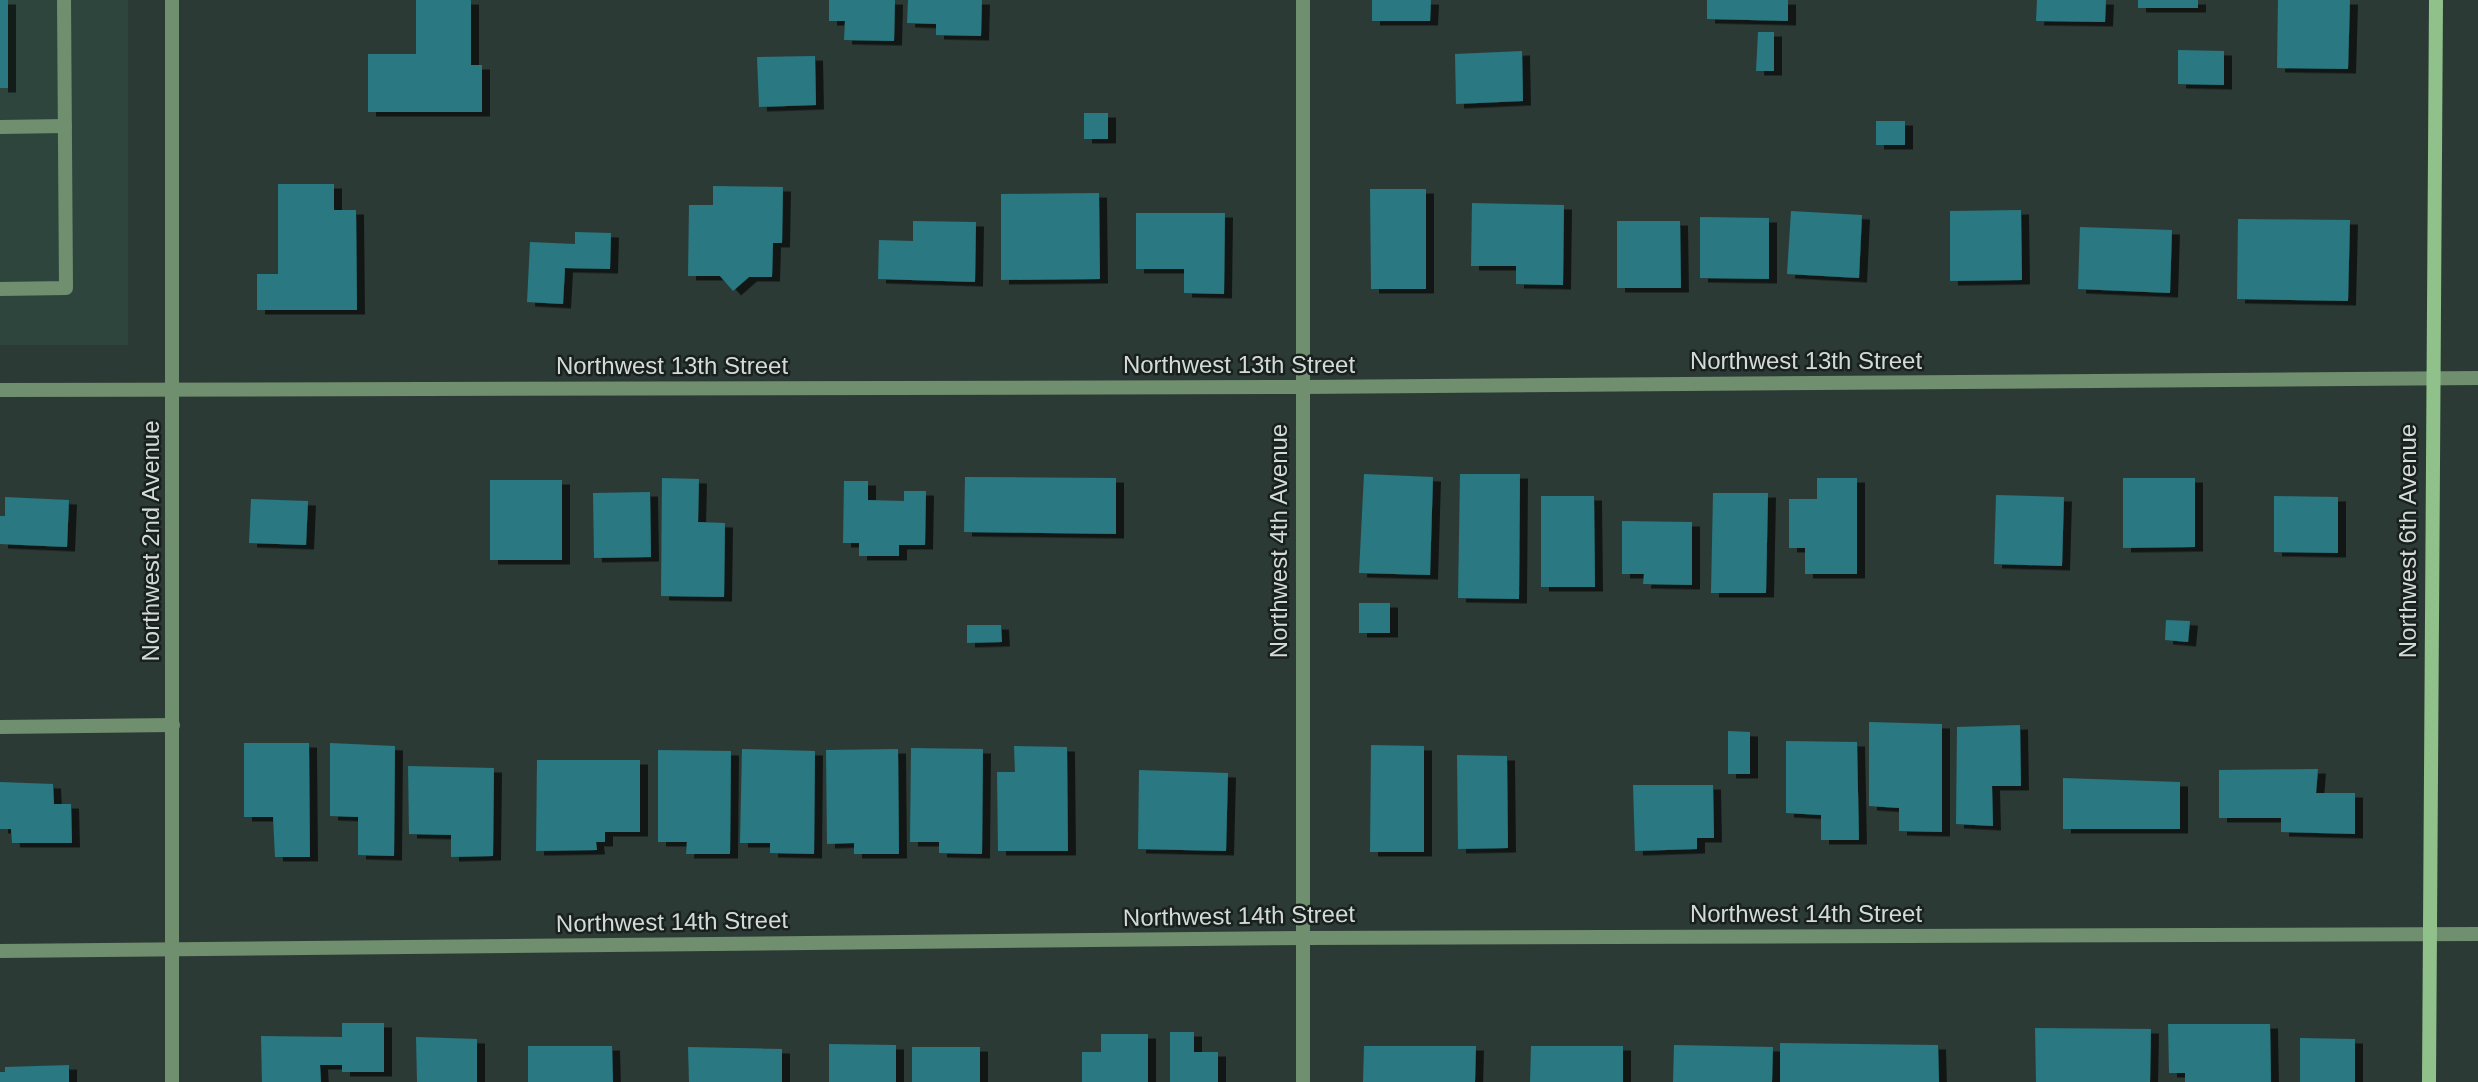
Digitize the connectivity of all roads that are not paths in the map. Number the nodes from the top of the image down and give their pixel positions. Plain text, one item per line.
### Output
1 (64, 0) edge
2 (172, 0) edge
3 (1303, 0) edge
4 (2436, 0) edge
5 (65, 126) junction
6 (0, 127) edge
7 (0, 289) edge
8 (2478, 378) edge
9 (2431, 379) junction
10 (1301, 387) junction
11 (0, 390) edge
12 (174, 390) junction
13 (173, 725) junction
14 (0, 726) edge
15 (2431, 934) junction
16 (2478, 934) edge
17 (1303, 938) junction
18 (172, 950) junction
19 (0, 951) edge
20 (172, 1082) edge
21 (1303, 1082) edge
22 (2429, 1082) edge

1 - 5 street
2 - 12 street, Northwest 2nd Avenue
3 - 10 street, Northwest 4th Avenue
4 - 9 street, Northwest 6th Avenue
5 - 6 street
5 - 7 street
8 - 9 street, Northwest 13th Street
9 - 10 street, Northwest 13th Street
9 - 15 street, Northwest 6th Avenue
10 - 12 street, Northwest 13th Street
10 - 17 street, Northwest 4th Avenue
11 - 12 street, Northwest 13th Street
12 - 13 street, Northwest 2nd Avenue
13 - 14 street
13 - 18 street, Northwest 2nd Avenue
15 - 16 street, Northwest 14th Street
15 - 17 street, Northwest 14th Street
15 - 22 street, Northwest 6th Avenue
17 - 18 street, Northwest 14th Street
17 - 21 street, Northwest 4th Avenue
18 - 19 street, Northwest 14th Street
18 - 20 street, Northwest 2nd Avenue

